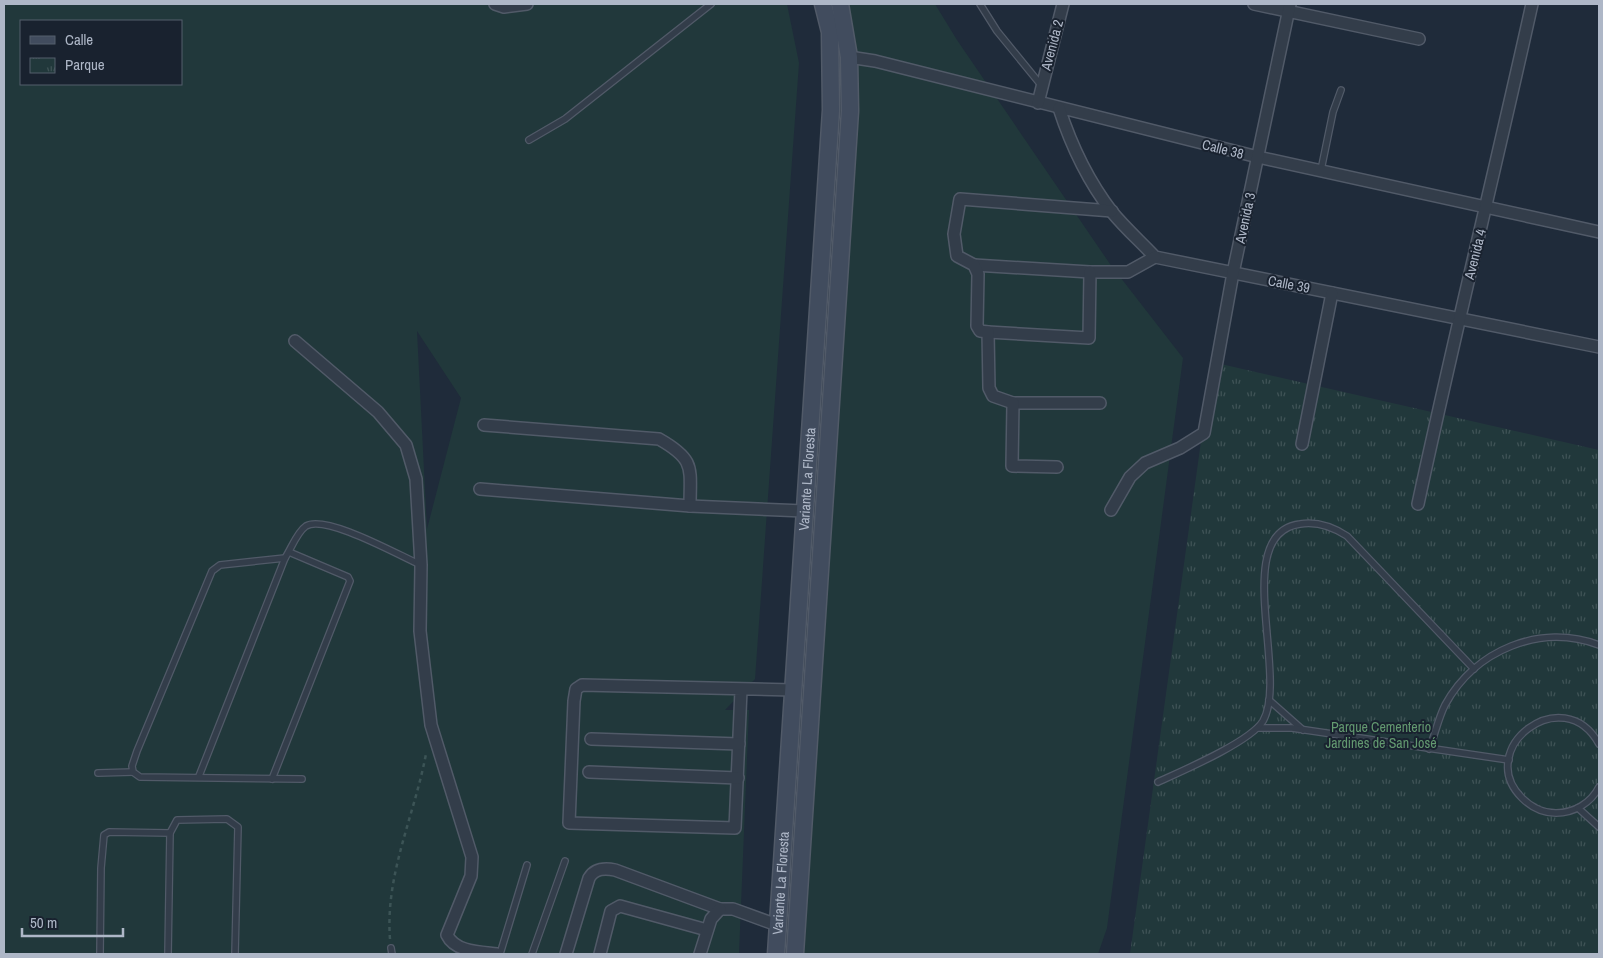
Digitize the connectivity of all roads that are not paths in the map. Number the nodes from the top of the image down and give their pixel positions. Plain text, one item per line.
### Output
1 (495, 4) edge
2 (527, 4) edge
3 (711, 4) edge
4 (823, 4) edge
5 (840, 4) edge
6 (980, 4) edge
7 (1063, 4) edge
8 (1254, 4) edge
9 (1532, 4) edge
10 (1289, 8) edge
11 (1419, 39) dead end
12 (849, 56) junction
13 (1042, 85) junction
14 (1341, 90) dead end
15 (1038, 103) junction
16 (1059, 108) junction
17 (832, 110) junction
18 (850, 111) junction
19 (529, 140) dead end
20 (1258, 157) junction
21 (1321, 170) junction
22 (1487, 207) junction
23 (1112, 212) junction
24 (1599, 232) edge
25 (1155, 257) junction
26 (974, 265) junction
27 (1090, 272) junction
28 (1233, 274) junction
29 (1332, 292) junction
30 (1459, 317) junction
31 (988, 332) junction
32 (296, 341) dead end
33 (1599, 347) edge
34 (1013, 403) junction
35 (1100, 403) dead end
36 (484, 425) dead end
37 (1302, 444) dead end
38 (1057, 467) dead end
39 (480, 489) dead end
40 (1418, 504) dead end
41 (690, 506) junction
42 (1111, 510) dead end
43 (804, 511) junction
44 (287, 555) junction
45 (421, 565) junction
46 (1599, 645) edge
47 (1474, 669) junction
48 (814, 677) junction
49 (793, 682) junction
50 (741, 690) junction
51 (1269, 700) junction
52 (1258, 728) junction
53 (1304, 731) junction
54 (591, 739) dead end
55 (739, 744) junction
56 (1599, 744) edge
57 (1429, 749) junction
58 (1509, 760) junction
59 (133, 772) junction
60 (589, 772) dead end
61 (98, 773) dead end
62 (199, 776) junction
63 (738, 778) junction
64 (272, 779) junction
65 (302, 779) dead end
66 (1158, 782) dead end
67 (1598, 790) edge
68 (1578, 808) junction
69 (1599, 827) edge
70 (170, 832) junction
71 (565, 861) dead end
72 (527, 865) dead end
73 (720, 909) junction
74 (777, 925) junction
75 (707, 930) junction
76 (100, 954) edge
77 (168, 954) edge
78 (235, 954) edge
79 (499, 954) edge
80 (532, 954) edge
81 (566, 954) edge
82 (600, 954) edge
83 (700, 954) edge
84 (776, 954) edge
85 (795, 954) edge

1 - 2 street
3 - 19 lane
4 - 17 main road, Variante La Floresta
5 - 12 main road, Variante La Floresta
6 - 13 lane
7 - 13 street, Avenida 2
8 - 10 street
9 - 22 street, Avenida 4
10 - 11 street
10 - 20 street, Avenida 3
12 - 15 street, Calle 38
12 - 18 main road, Variante La Floresta
13 - 15 street
14 - 21 lane
15 - 16 street, Calle 38
16 - 20 street, Calle 38
16 - 23 street
17 - 18 main road
17 - 43 main road, Variante La Floresta
18 - 48 main road, Variante La Floresta
20 - 21 street, Calle 38
20 - 28 street, Avenida 3
21 - 22 street, Calle 38
22 - 24 street, Calle 38
22 - 30 street, Avenida 4
23 - 25 street
23 - 26 street
25 - 27 street
25 - 28 street, Calle 39
26 - 27 street
26 - 31 street
27 - 31 street
28 - 29 street, Calle 39
28 - 42 street, Avenida 3
29 - 30 street, Calle 39
29 - 37 street
30 - 33 street, Calle 39
30 - 40 street, Avenida 4
31 - 34 street
32 - 45 street
34 - 35 street
34 - 38 street
36 - 41 street
39 - 41 street
41 - 43 street
43 - 49 main road, Variante La Floresta
44 - 45 lane
44 - 59 lane
44 - 62 lane
44 - 64 lane
45 - 79 street
46 - 47 lane
47 - 51 lane
47 - 57 lane
48 - 49 main road
48 - 85 main road, Variante La Floresta
49 - 50 street
49 - 74 main road, Variante La Floresta
50 - 55 street
50 - 63 street
51 - 52 lane
51 - 53 lane
52 - 53 lane
52 - 66 lane
53 - 57 lane
54 - 55 street
55 - 63 street
56 - 58 lane
57 - 58 lane
58 - 68 lane
59 - 61 lane
59 - 62 lane
60 - 63 street
62 - 64 lane
64 - 65 lane
67 - 68 lane
68 - 69 lane
70 - 76 lane
70 - 77 lane
70 - 78 lane
71 - 80 lane
72 - 79 lane
73 - 74 street
73 - 75 street
73 - 81 street
74 - 84 main road, Variante La Floresta
75 - 82 street
75 - 83 street

